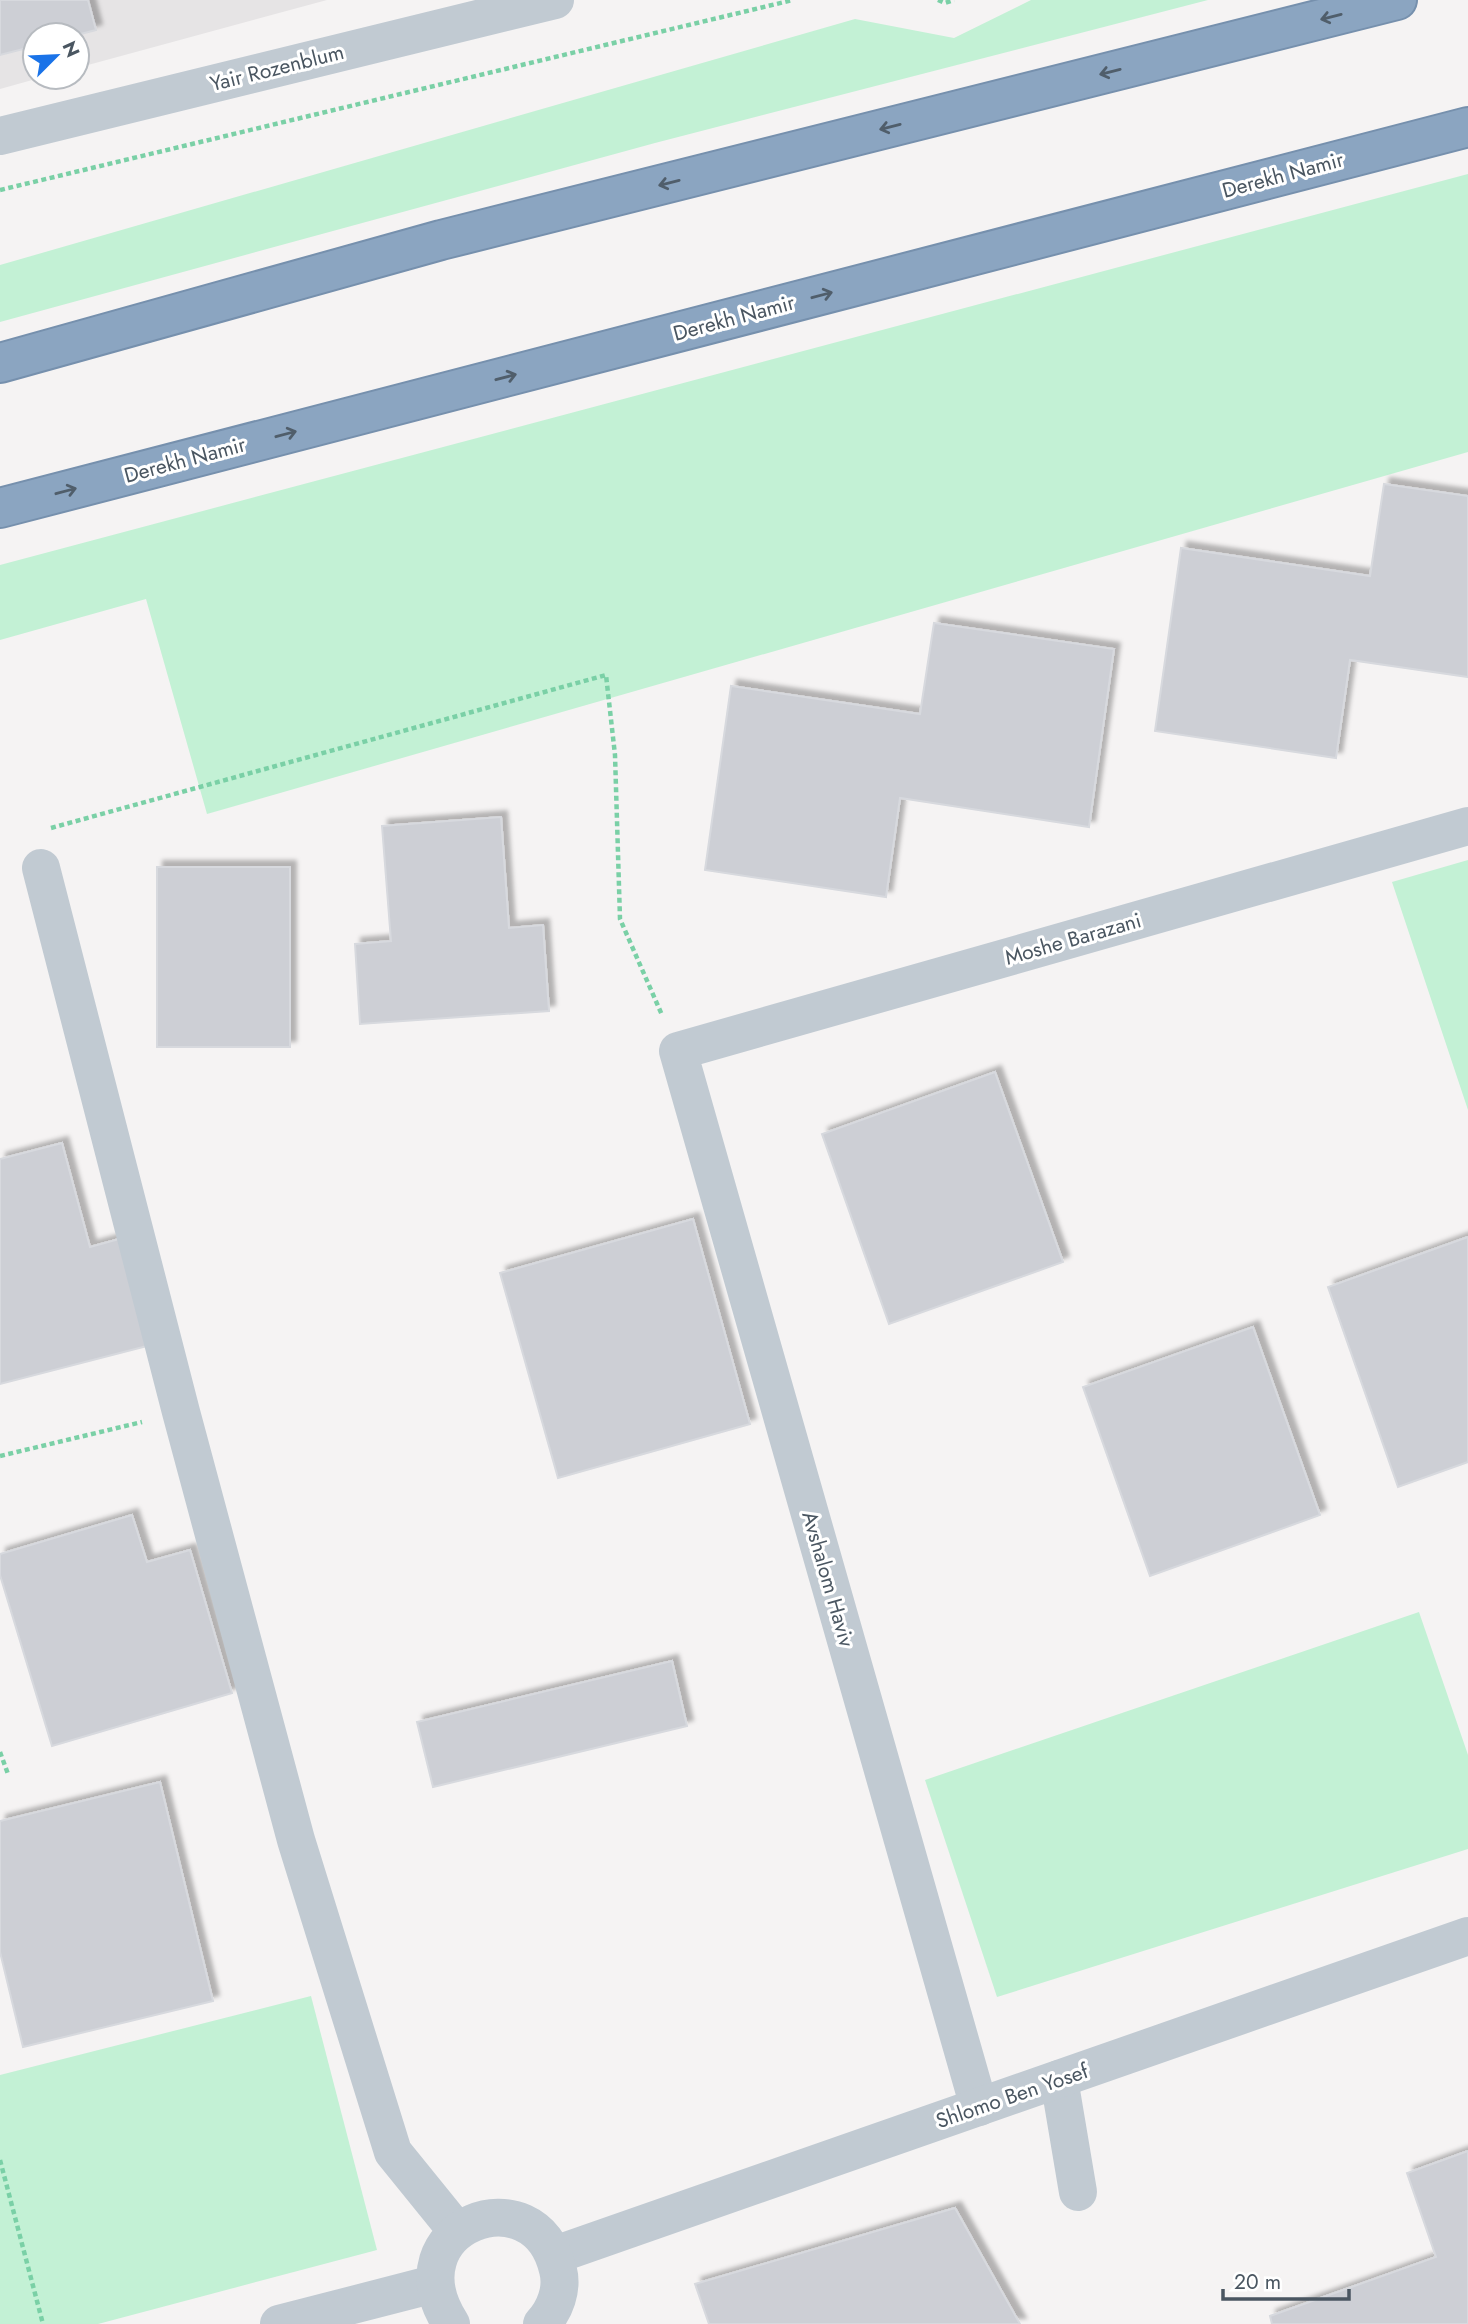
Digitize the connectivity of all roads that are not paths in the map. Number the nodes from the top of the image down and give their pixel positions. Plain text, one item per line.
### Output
1 (555, 0) edge
2 (1397, 0) edge
3 (1468, 127) edge
4 (0, 136) edge
5 (0, 363) edge
6 (0, 508) edge
7 (1468, 826) edge
8 (41, 850) road end
9 (678, 1051) joint
10 (1468, 1936) edge
11 (1059, 2079) junction
12 (979, 2107) junction
13 (1078, 2192) dead end
14 (457, 2231) junction
15 (555, 2255) junction
16 (434, 2284) junction
17 (547, 2322) edge
18 (279, 2324) edge
19 (451, 2324) edge

1 - 4 street, Yair Rozenblum
2 -> 5 highway
6 -> 3 highway, Derekh Namir
7 - 9 street, Moshe Barazani
8 - 14 street
9 - 12 street, Avshalom Haviv
10 - 11 street, Shlomo Ben Yosef
11 - 12 street, Shlomo Ben Yosef
11 - 13 street
12 - 15 street, Shlomo Ben Yosef
14 - 15 street
14 - 16 street
15 - 17 street
16 - 18 street
16 - 19 street

